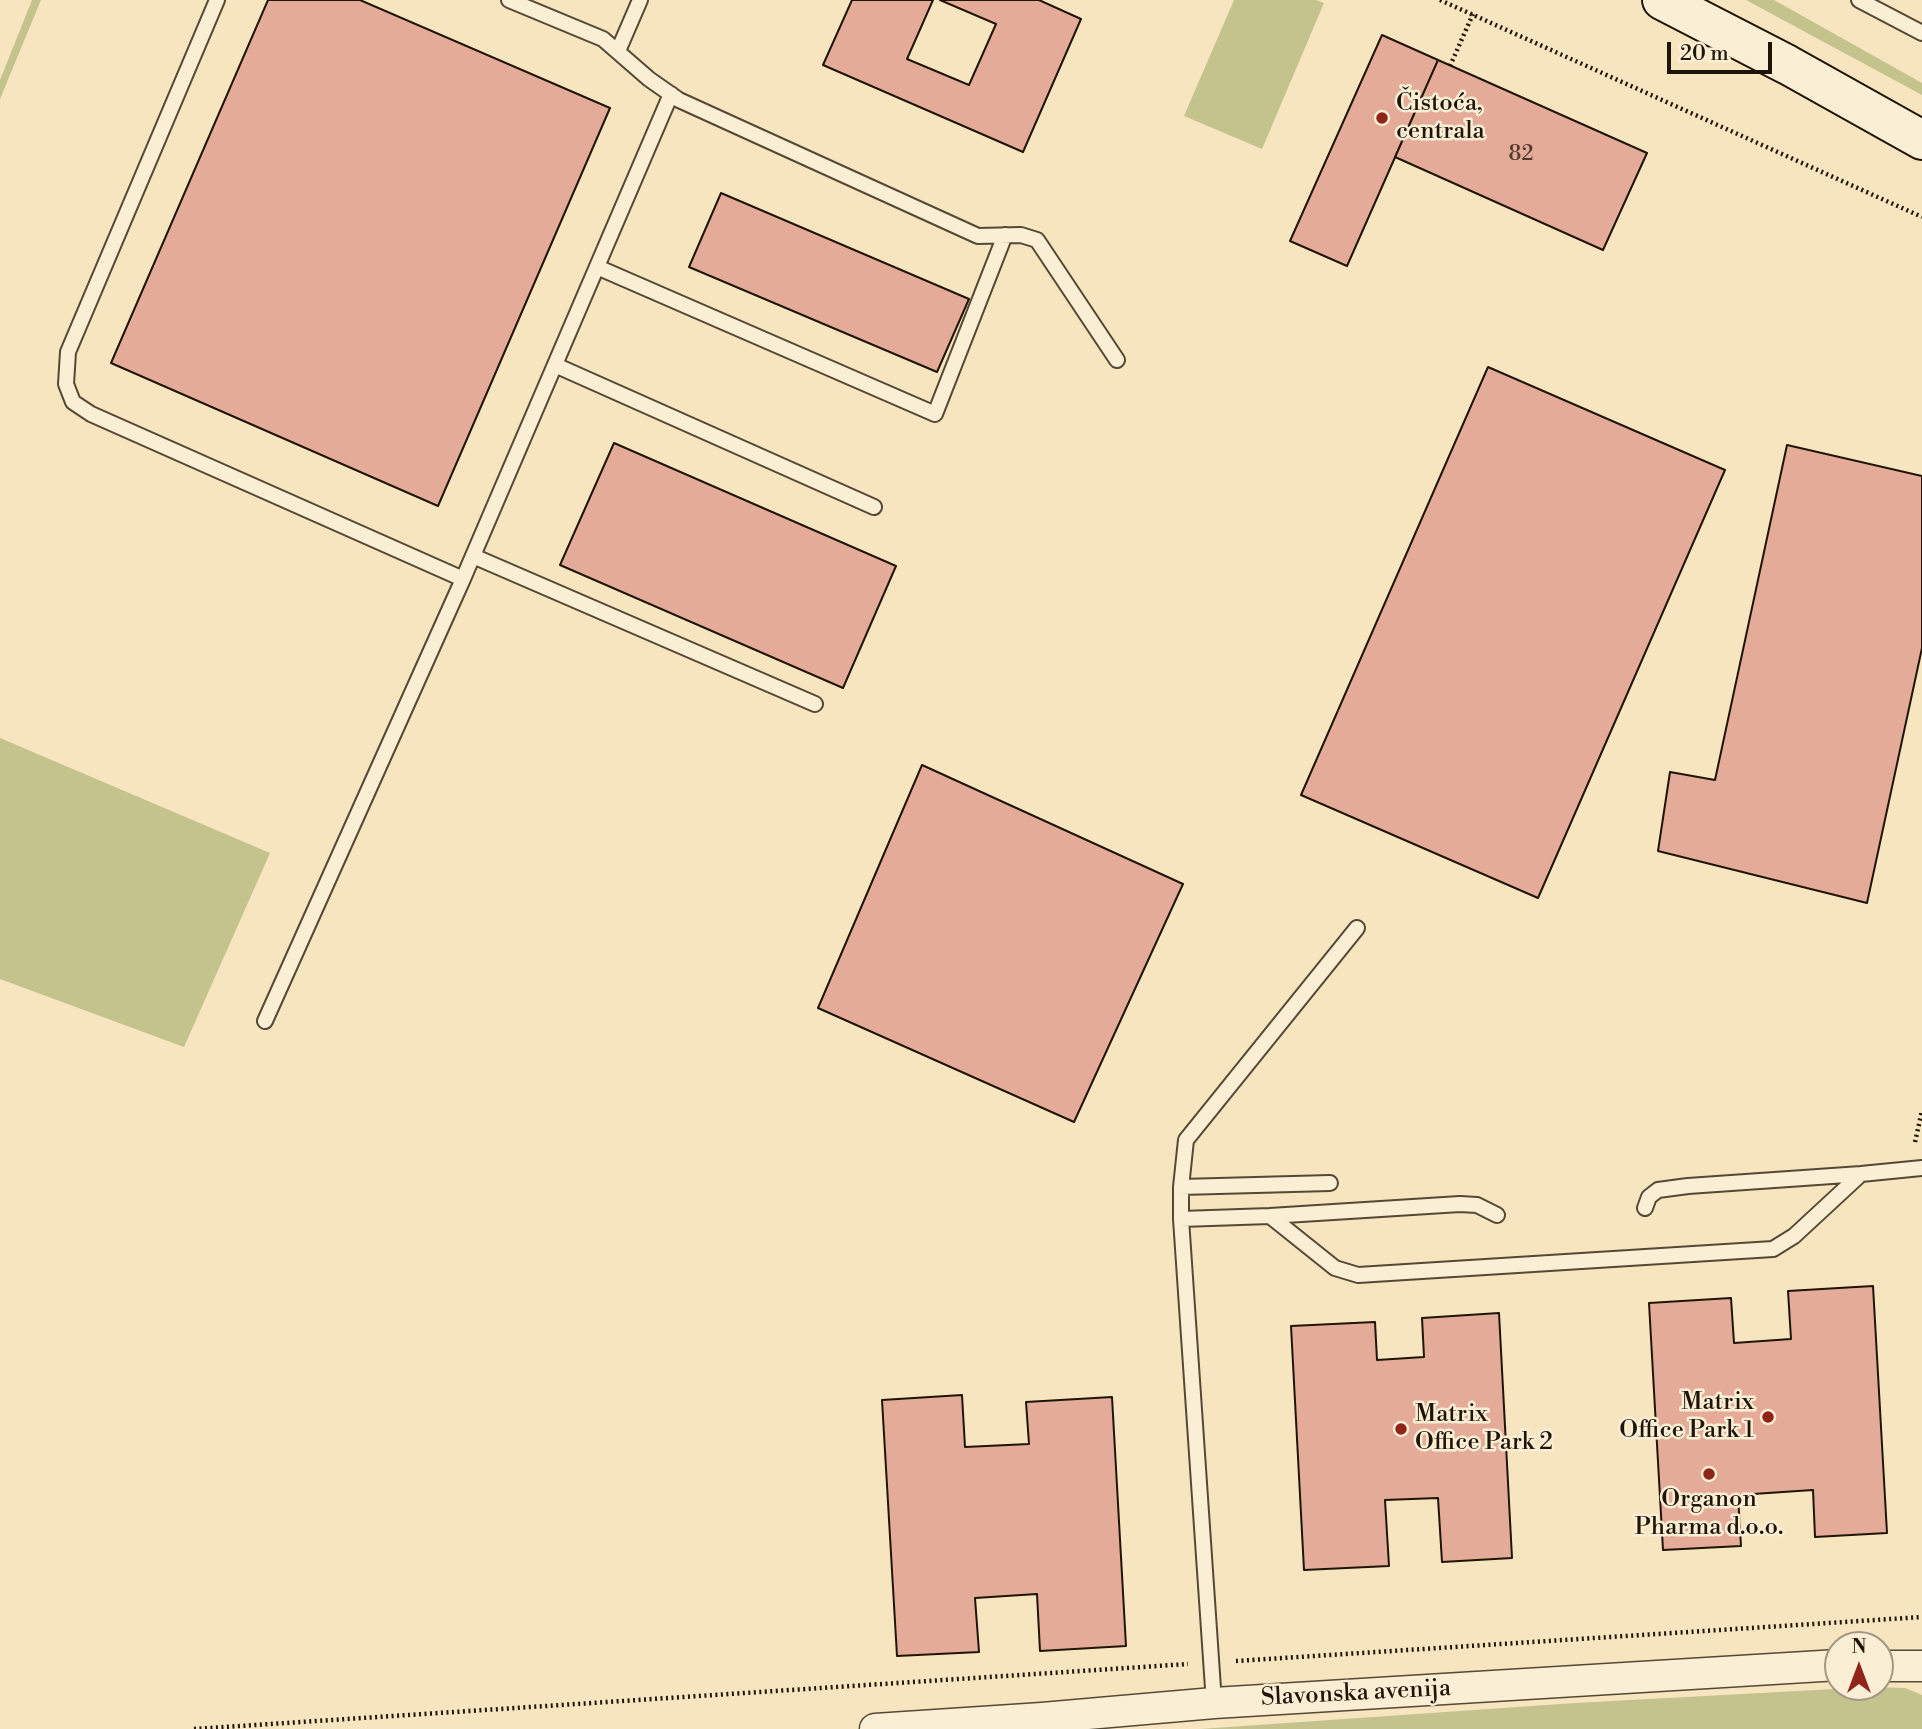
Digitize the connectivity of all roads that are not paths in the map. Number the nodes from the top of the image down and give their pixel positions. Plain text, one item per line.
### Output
1 (217, 0) edge
2 (509, 0) edge
3 (640, 0) edge
4 (1662, 0) edge
5 (1859, 0) edge
6 (1922, 33) edge
7 (618, 51) junction
8 (671, 94) junction
9 (1922, 140) edge
10 (1005, 235) junction
11 (597, 267) junction
12 (1117, 360) dead end
13 (555, 365) junction
14 (874, 507) dead end
15 (473, 556) junction
16 (463, 579) junction
17 (815, 704) dead end
18 (1357, 928) dead end
19 (265, 1021) dead end
20 (1922, 1168) edge
21 (1861, 1174) junction
22 (1330, 1183) dead end
23 (1181, 1187) junction
24 (1645, 1208) dead end
25 (1497, 1215) dead end
26 (1270, 1216) junction
27 (1181, 1219) junction
28 (1824, 1666) edge
29 (1894, 1666) edge
30 (1922, 1666) edge
31 (1214, 1703) junction
32 (1043, 1723) edge
33 (875, 1729) edge

1 - 16 lane
2 - 7 lane
3 - 7 lane
4 - 9 street
5 - 6 lane
7 - 8 lane
8 - 10 lane
8 - 11 lane
10 - 11 lane
10 - 12 lane
11 - 13 lane
13 - 14 lane
13 - 15 lane
15 - 16 lane
15 - 17 lane
16 - 19 lane
18 - 23 lane
20 - 21 lane
21 - 24 lane
21 - 26 lane
22 - 23 lane
23 - 27 lane
25 - 26 lane
26 - 27 lane
27 - 31 lane
28 - 31 street, Slavonska avenija
29 - 30 street
31 - 32 street, Slavonska avenija
32 - 33 street, Slavonska avenija

